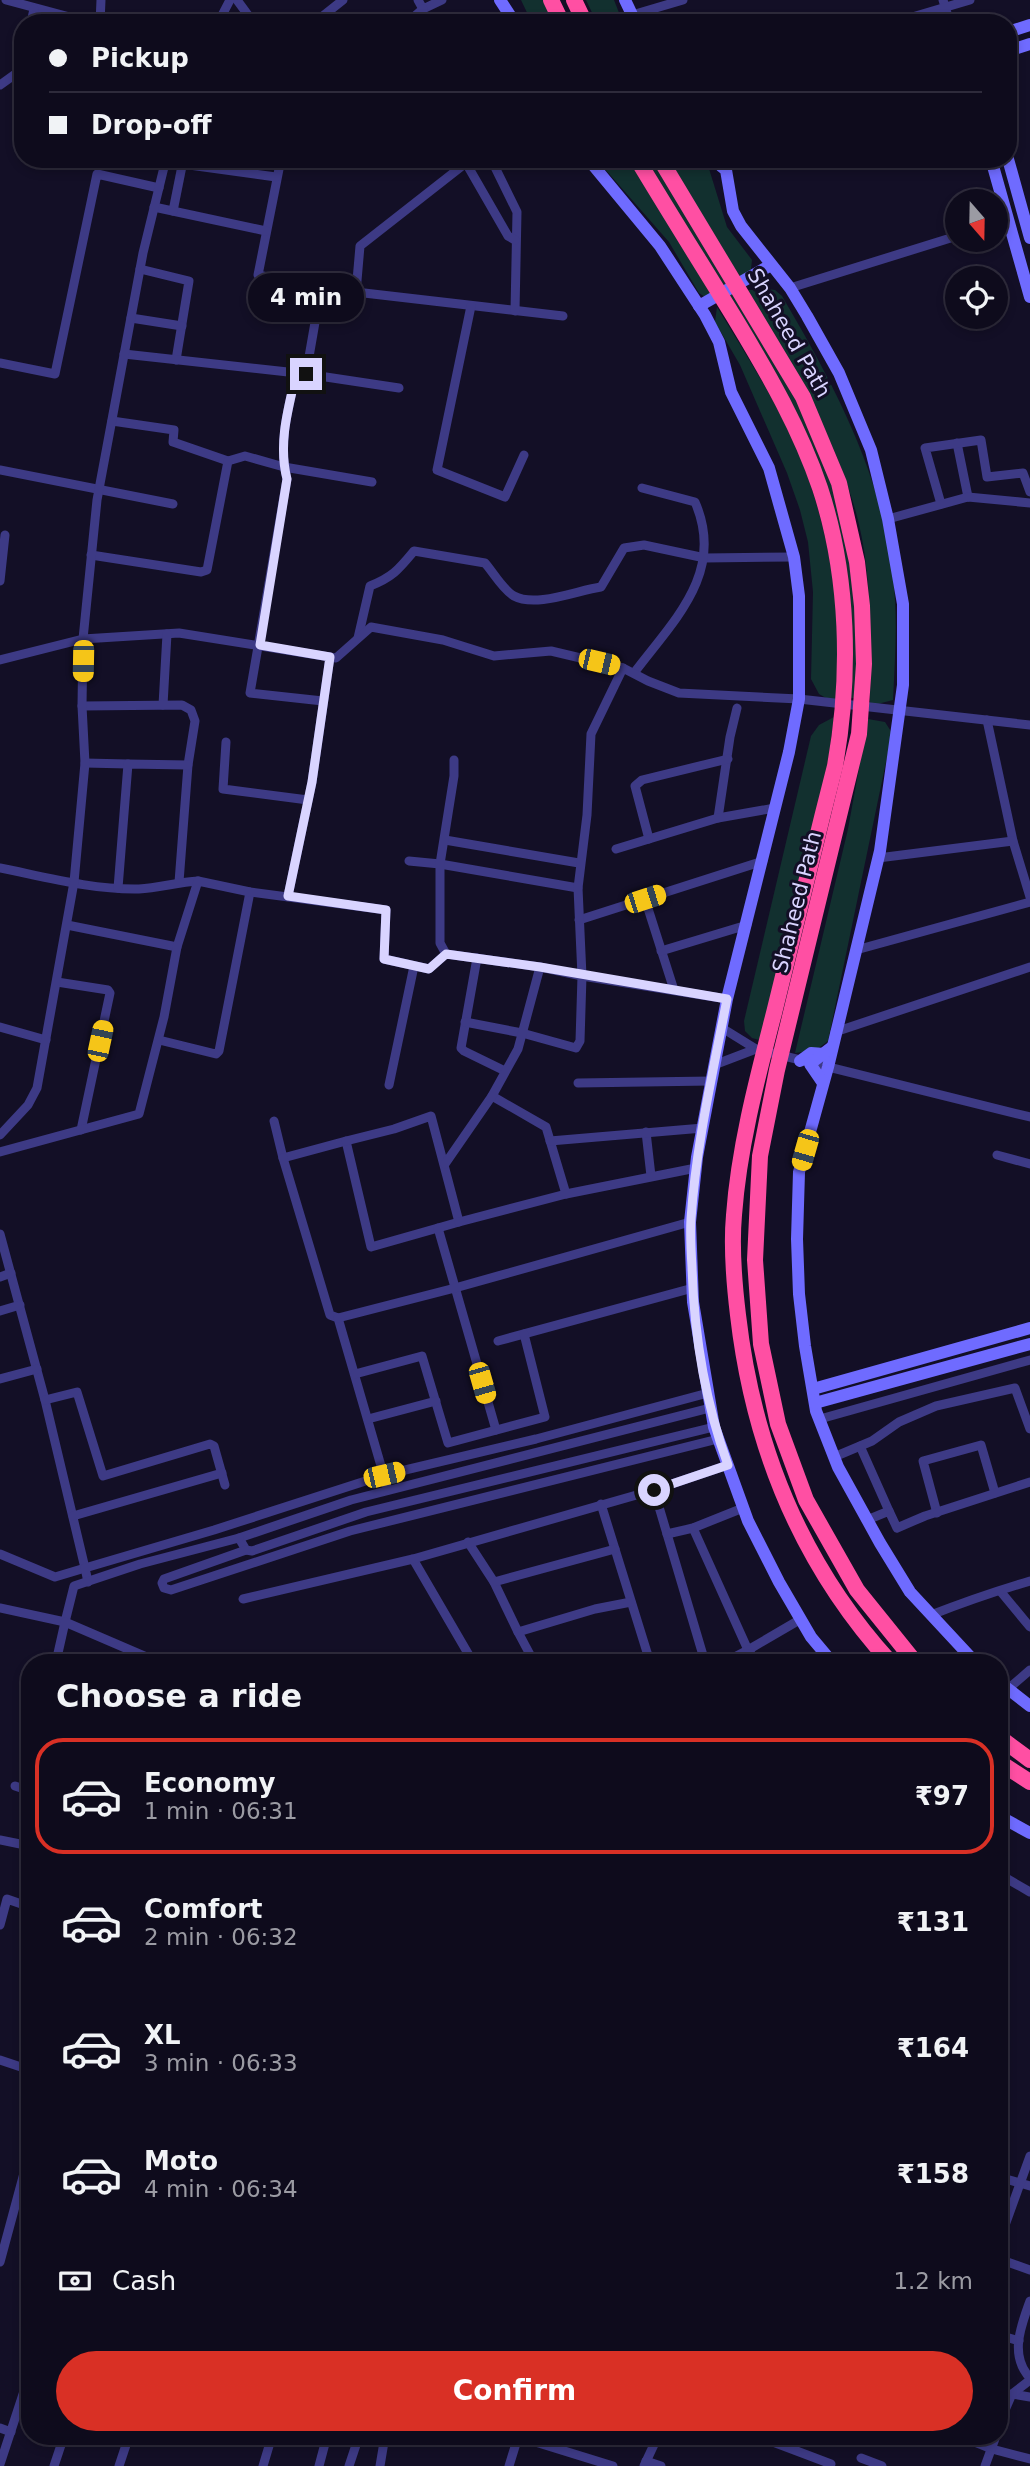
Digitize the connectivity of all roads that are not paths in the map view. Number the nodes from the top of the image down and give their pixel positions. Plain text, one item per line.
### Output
1 (6, 0) edge
2 (343, 0) edge
3 (418, 0) edge
4 (442, 0) edge
5 (682, 0) edge
6 (970, 0) edge
7 (944, 4) edge
8 (34, 9) junction
9 (423, 9) junction
10 (33, 14) edge
11 (55, 14) edge
12 (325, 14) edge
13 (417, 14) edge
14 (647, 14) edge
15 (917, 14) edge
16 (164, 168) edge
17 (182, 168) edge
18 (239, 168) edge
19 (278, 168) edge
20 (459, 168) edge
21 (472, 168) edge
22 (495, 168) edge
23 (595, 168) edge
24 (642, 168) edge
25 (666, 168) edge
26 (727, 168) edge
27 (993, 168) edge
28 (1011, 168) edge
29 (276, 177) junction
30 (159, 188) junction
31 (996, 189) edge
32 (154, 206) junction
33 (173, 211) junction
34 (266, 231) junction
35 (1030, 238) edge
36 (1008, 239) edge
37 (515, 240) junction
38 (945, 240) edge
39 (771, 265) junction
40 (140, 269) junction
41 (321, 288) junction
42 (790, 288) junction
43 (356, 292) junction
44 (1030, 297) edge
45 (471, 306) junction
46 (699, 306) junction
47 (515, 311) junction
48 (563, 316) dead end
49 (131, 318) junction
50 (182, 326) junction
51 (124, 354) junction
52 (176, 360) junction
53 (0, 363) edge
54 (306, 374) junction
55 (296, 375) junction
56 (399, 388) dead end
57 (112, 421) junction
58 (957, 443) junction
59 (524, 454) dead end
60 (228, 461) junction
61 (284, 467) junction
62 (0, 470) edge
63 (372, 482) dead end
64 (642, 488) dead end
65 (98, 490) junction
66 (1030, 492) edge
67 (968, 497) junction
68 (1030, 503) edge
69 (941, 504) junction
70 (173, 505) dead end
71 (888, 519) junction
72 (5, 535) dead end
73 (91, 555) junction
74 (794, 557) junction
75 (705, 558) junction
76 (0, 581) edge
77 (167, 634) junction
78 (358, 638) junction
79 (83, 639) junction
80 (260, 645) junction
81 (330, 657) junction
82 (0, 660) edge
83 (623, 668) junction
84 (634, 673) junction
85 (799, 699) junction
86 (323, 701) junction
87 (163, 705) junction
88 (82, 706) junction
89 (737, 708) dead end
90 (900, 710) junction
91 (987, 720) junction
92 (1030, 724) edge
93 (226, 742) dead end
94 (728, 759) junction
95 (454, 760) dead end
96 (85, 763) junction
97 (128, 764) junction
98 (188, 765) junction
99 (308, 800) junction
100 (775, 808) junction
101 (718, 818) junction
102 (649, 839) junction
103 (445, 840) junction
104 (1013, 841) junction
105 (616, 849) dead end
106 (878, 858) junction
107 (763, 860) junction
108 (409, 861) dead end
109 (579, 863) junction
110 (440, 864) junction
111 (0, 868) edge
112 (198, 881) junction
113 (179, 882) junction
114 (74, 883) junction
115 (118, 888) junction
116 (578, 888) junction
117 (250, 892) junction
118 (288, 896) junction
119 (1030, 897) edge
120 (645, 899) junction
121 (1030, 902) edge
122 (579, 920) junction
123 (67, 925) junction
124 (747, 925) junction
125 (177, 947) junction
126 (856, 950) junction
127 (661, 951) junction
128 (446, 954) junction
129 (477, 958) junction
130 (414, 966) junction
131 (540, 967) junction
132 (1030, 967) edge
133 (582, 976) junction
134 (57, 982) junction
135 (674, 990) junction
136 (727, 999) junction
137 (465, 1022) junction
138 (0, 1027) edge
139 (722, 1028) junction
140 (835, 1032) junction
141 (522, 1033) junction
142 (46, 1040) junction
143 (159, 1040) junction
144 (828, 1056) junction
145 (758, 1057) junction
146 (805, 1063) junction
147 (714, 1065) junction
148 (505, 1071) junction
149 (711, 1081) junction
150 (578, 1083) dead end
151 (823, 1083) junction
152 (389, 1085) dead end
153 (492, 1096) junction
154 (1030, 1117) edge
155 (274, 1121) dead end
156 (703, 1128) junction
157 (81, 1130) junction
158 (646, 1132) junction
159 (0, 1135) edge
160 (550, 1140) junction
161 (346, 1141) junction
162 (0, 1152) edge
163 (998, 1156) dead end
164 (283, 1158) junction
165 (445, 1164) junction
166 (1030, 1164) edge
167 (696, 1168) junction
168 (651, 1176) junction
169 (566, 1194) junction
170 (459, 1222) junction
171 (690, 1222) junction
172 (438, 1228) junction
173 (0, 1234) edge
174 (11, 1273) junction
175 (0, 1277) edge
176 (455, 1288) junction
177 (693, 1289) junction
178 (20, 1305) junction
179 (0, 1311) edge
180 (338, 1318) junction
181 (1030, 1328) edge
182 (524, 1334) junction
183 (498, 1341) dead end
184 (1030, 1344) edge
185 (1030, 1360) edge
186 (37, 1369) junction
187 (355, 1374) junction
188 (0, 1379) edge
189 (813, 1389) junction
190 (708, 1393) junction
191 (45, 1400) junction
192 (436, 1401) junction
193 (815, 1403) junction
194 (710, 1408) junction
195 (368, 1419) junction
196 (820, 1419) junction
197 (1030, 1429) edge
198 (496, 1430) junction
199 (716, 1433) junction
200 (860, 1446) junction
201 (834, 1457) junction
202 (728, 1465) junction
203 (222, 1474) junction
204 (384, 1475) junction
205 (1030, 1482) edge
206 (225, 1485) dead end
207 (388, 1490) junction
208 (654, 1490) junction
209 (995, 1493) junction
210 (601, 1504) junction
211 (743, 1508) junction
212 (889, 1511) junction
213 (937, 1513) junction
214 (73, 1516) junction
215 (867, 1520) junction
216 (693, 1528) junction
217 (667, 1534) junction
218 (239, 1538) junction
219 (468, 1542) junction
220 (615, 1549) junction
221 (246, 1550) junction
222 (0, 1554) edge
223 (413, 1559) junction
224 (85, 1568) junction
225 (1030, 1581) edge
226 (88, 1582) junction
227 (494, 1582) junction
228 (1000, 1592) junction
229 (243, 1599) dead end
230 (631, 1602) junction
231 (0, 1608) edge
232 (931, 1615) junction
233 (801, 1619) junction
234 (65, 1622) junction
235 (1030, 1627) edge
236 (518, 1632) junction
237 (129, 1650) junction
238 (748, 1650) junction
239 (57, 1654) edge
240 (128, 1654) edge
241 (139, 1654) edge
242 (468, 1654) edge
243 (530, 1654) edge
244 (647, 1654) edge
245 (703, 1654) edge
246 (740, 1654) edge
247 (751, 1654) edge
248 (826, 1654) edge
249 (883, 1654) edge
250 (909, 1654) edge
251 (968, 1654) edge
252 (1030, 1670) edge
253 (1008, 1683) edge
254 (1008, 1688) edge
255 (1030, 1706) edge
256 (1008, 1744) edge
257 (1030, 1760) edge
258 (1008, 1768) edge
259 (1030, 1782) edge
260 (15, 1786) dead end
261 (21, 1788) edge
262 (1008, 1821) edge
263 (1030, 1833) edge
264 (0, 1840) edge
265 (21, 1844) edge
266 (1008, 1881) edge
267 (1030, 1892) edge
268 (4, 1899) edge
269 (21, 1904) edge
270 (0, 1925) edge
271 (0, 2060) edge
272 (21, 2067) edge
273 (1030, 2156) edge
274 (1008, 2180) edge
275 (21, 2184) edge
276 (1025, 2185) edge
277 (1008, 2222) edge
278 (0, 2262) edge
279 (1008, 2262) edge
280 (1030, 2270) edge
281 (1030, 2301) edge
282 (1008, 2338) edge
283 (1018, 2341) junction
284 (1030, 2379) edge
285 (1012, 2394) junction
286 (1030, 2397) edge
287 (21, 2401) edge
288 (1008, 2403) edge
289 (0, 2428) edge
290 (11, 2432) junction
291 (61, 2445) edge
292 (126, 2445) edge
293 (269, 2445) edge
294 (325, 2445) edge
295 (356, 2445) edge
296 (383, 2445) edge
297 (515, 2445) edge
298 (546, 2445) edge
299 (654, 2445) edge
300 (781, 2445) edge
301 (982, 2445) edge
302 (993, 2445) edge
303 (992, 2449) junction
304 (862, 2458) dead end
305 (1030, 2459) edge
306 (645, 2463) edge
307 (0, 2465) edge
308 (54, 2466) edge
309 (119, 2466) edge
310 (263, 2466) edge
311 (319, 2466) edge
312 (349, 2466) edge
313 (380, 2466) edge
314 (509, 2466) edge
315 (613, 2466) edge
316 (662, 2466) edge
317 (830, 2466) edge
318 (882, 2466) edge
319 (985, 2466) edge

1 - 8 street
2 - 12 street
3 - 9 street
4 - 9 street
5 - 14 street
6 - 7 street
7 - 15 street
8 - 10 street
8 - 11 street
9 - 13 street
16 - 30 street
17 - 33 street
18 - 29 street
19 - 29 street
20 - 43 street
21 - 37 street
22 - 37 street
23 - 46 street
24 - 145 highway, Shaheed Path
25 - 250 highway, Shaheed Path
26 - 39 street
27 - 31 street
28 - 35 street
29 - 34 street
30 - 32 street
30 - 53 street
32 - 33 street
32 - 40 street
33 - 34 street
34 - 41 street
36 - 44 street
37 - 47 street
38 - 42 street
39 - 42 street
39 - 46 street
40 - 49 street
40 - 50 street
41 - 43 street
41 - 54 street
42 - 71 street
43 - 45 street
45 - 47 street
45 - 59 street
46 - 74 street
47 - 48 street
49 - 50 street
49 - 51 street
50 - 52 street
51 - 52 street
51 - 57 street
52 - 55 street
54 - 55 street
54 - 56 street
55 - 61 street
57 - 60 street
57 - 65 street
58 - 66 street
58 - 67 street
58 - 69 street
60 - 61 street
60 - 73 street
61 - 63 street
61 - 80 street
62 - 65 street
64 - 75 street
65 - 70 street
65 - 73 street
67 - 68 street
67 - 69 street
69 - 71 street
71 - 90 street
72 - 76 street
73 - 79 street
74 - 75 street
74 - 85 street
75 - 78 street
75 - 84 street
77 - 79 street
77 - 80 street
77 - 87 street
78 - 81 street
78 - 83 street
79 - 82 street
79 - 88 street
80 - 81 street
80 - 86 street
81 - 86 street
83 - 84 street
83 - 109 street
84 - 85 street
85 - 90 street
85 - 100 street
86 - 99 street
87 - 88 street
87 - 98 street
88 - 96 street
89 - 94 street
90 - 91 street
90 - 106 street
91 - 92 street
91 - 104 street
93 - 99 street
94 - 101 street
94 - 102 street
95 - 103 street
96 - 97 street
96 - 114 street
97 - 98 street
97 - 115 street
98 - 113 street
99 - 118 street
100 - 101 street
100 - 107 street
101 - 102 street
102 - 105 street
103 - 109 street
103 - 110 street
104 - 106 street
104 - 119 street
106 - 126 street
107 - 120 street
107 - 124 street
108 - 110 street
109 - 116 street
110 - 116 street
110 - 128 street
111 - 114 street
112 - 113 street
112 - 117 street
112 - 125 street
113 - 115 street
114 - 115 street
114 - 123 street
116 - 122 street
117 - 118 street
117 - 143 street
118 - 130 street
120 - 122 street
120 - 127 street
121 - 126 street
122 - 133 street
123 - 125 street
123 - 134 street
124 - 127 street
124 - 136 street
125 - 143 street
126 - 140 street
127 - 135 street
128 - 129 street
128 - 130 street
129 - 131 street
129 - 137 street
130 - 152 street
131 - 133 street
131 - 141 street
132 - 140 street
133 - 135 street
133 - 141 street
134 - 142 street
134 - 157 street
135 - 136 street
136 - 139 street
137 - 141 street
137 - 148 street
138 - 142 street
139 - 145 street
139 - 147 street
140 - 144 street
141 - 148 street
142 - 159 street
143 - 157 street
144 - 146 street
144 - 151 street
144 - 154 street
145 - 146 street
145 - 147 street
145 - 249 highway, Shaheed Path
146 - 151 street
147 - 149 street
148 - 153 street
149 - 150 street
149 - 156 street
151 - 189 street
153 - 160 street
153 - 165 street
155 - 164 street
156 - 158 street
156 - 167 street
157 - 162 street
158 - 160 street
158 - 168 street
160 - 169 street
161 - 164 street
161 - 165 street
161 - 172 street
163 - 166 street
164 - 180 street
165 - 170 street
167 - 168 street
167 - 171 street
168 - 169 street
169 - 170 street
170 - 172 street
171 - 176 street
171 - 177 street
172 - 176 street
173 - 174 street
174 - 175 street
174 - 178 street
176 - 180 street
176 - 198 street
177 - 182 street
177 - 190 street
178 - 179 street
178 - 186 street
180 - 187 street
181 - 189 street
182 - 183 street
182 - 198 street
184 - 193 street
185 - 196 street
186 - 188 street
186 - 191 street
187 - 192 street
187 - 195 street
189 - 193 street
190 - 194 street
190 - 204 street
191 - 203 street
191 - 214 street
192 - 195 street
192 - 198 street
193 - 196 street
194 - 199 street
194 - 207 street
195 - 204 street
196 - 201 street
197 - 200 street
199 - 202 street
199 - 221 street
199 - 221 street
200 - 201 street
200 - 212 street
201 - 215 street
202 - 208 street
202 - 211 street
203 - 206 street
203 - 214 street
204 - 207 street
204 - 224 street
205 - 209 street
207 - 218 street
208 - 210 street
208 - 217 street
209 - 213 street
209 - 213 street
210 - 219 street
210 - 220 street
211 - 216 street
211 - 233 street
212 - 213 street
212 - 215 street
214 - 224 street
215 - 232 street
216 - 217 street
216 - 238 street
217 - 245 street
218 - 221 street
218 - 226 street
219 - 223 street
219 - 227 street
220 - 227 street
220 - 230 street
222 - 224 street
223 - 229 street
223 - 242 street
224 - 226 street
225 - 228 street
226 - 234 street
227 - 236 street
228 - 232 street
228 - 235 street
230 - 236 street
230 - 244 street
231 - 234 street
232 - 251 street
233 - 238 street
233 - 248 street
234 - 237 street
234 - 239 street
236 - 243 street
237 - 240 street
237 - 241 street
238 - 246 street
238 - 247 street
252 - 253 street
254 - 255 street
256 - 257 highway
258 - 259 highway
260 - 261 street
262 - 263 street
264 - 265 street
266 - 267 street
268 - 269 street
268 - 270 street
271 - 272 street
273 - 276 street
274 - 276 street
275 - 278 street
276 - 277 street
279 - 280 street
281 - 283 street
282 - 283 street
283 - 284 street
284 - 285 street
285 - 286 street
285 - 288 street
287 - 290 street
289 - 290 street
290 - 307 street
291 - 308 street
292 - 309 street
293 - 310 street
294 - 311 street
295 - 312 street
296 - 313 street
297 - 314 street
298 - 315 street
299 - 306 street
300 - 317 street
301 - 303 street
302 - 303 street
303 - 305 street
303 - 319 street
304 - 318 street
306 - 316 street

